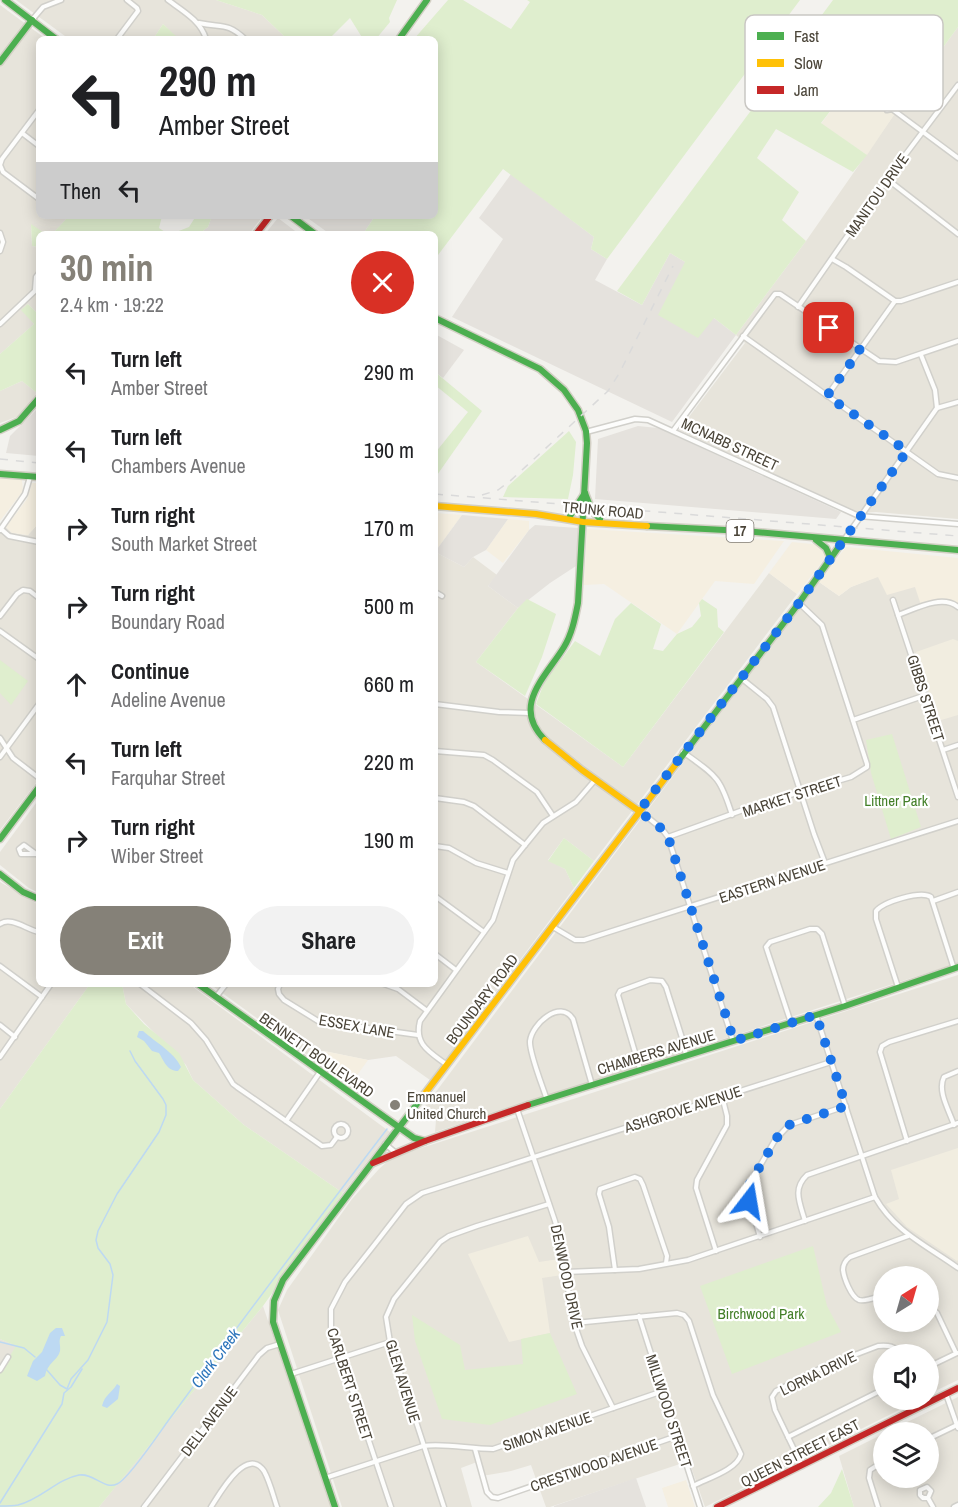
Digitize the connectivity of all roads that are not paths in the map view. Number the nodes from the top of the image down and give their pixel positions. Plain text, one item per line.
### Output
1 (5, 0) edge
2 (61, 0) edge
3 (127, 0) edge
4 (168, 0) edge
5 (427, 0) edge
6 (32, 20) junction
7 (199, 23) junction
8 (52, 36) edge
9 (121, 36) edge
10 (205, 36) edge
11 (242, 36) edge
12 (401, 36) edge
13 (0, 62) edge
14 (958, 85) edge
15 (943, 105) edge
16 (895, 111) edge
17 (938, 111) edge
18 (36, 114) edge
19 (923, 131) junction
20 (22, 133) junction
21 (36, 144) edge
22 (958, 158) edge
23 (887, 179) junction
24 (36, 197) edge
25 (268, 219) edge
26 (295, 219) edge
27 (258, 231) edge
28 (311, 231) edge
29 (0, 233) edge
30 (958, 234) edge
31 (0, 251) edge
32 (832, 259) junction
33 (958, 282) edge
34 (36, 290) edge
35 (895, 301) junction
36 (798, 307) junction
37 (438, 319) edge
38 (0, 324) edge
39 (743, 336) junction
40 (958, 341) edge
41 (860, 350) junction
42 (921, 355) junction
43 (827, 396) junction
44 (36, 401) edge
45 (958, 402) edge
46 (938, 408) junction
47 (0, 429) edge
48 (673, 430) junction
49 (586, 432) junction
50 (907, 451) junction
51 (0, 474) edge
52 (36, 474) edge
53 (30, 477) junction
54 (36, 477) edge
55 (958, 478) edge
56 (585, 493) junction
57 (438, 506) edge
58 (536, 514) junction
59 (570, 516) junction
60 (859, 516) junction
61 (600, 519) junction
62 (583, 520) junction
63 (958, 524) edge
64 (668, 526) junction
65 (1, 530) edge
66 (812, 538) junction
67 (36, 541) edge
68 (843, 541) junction
69 (958, 550) edge
70 (831, 559) junction
71 (438, 594) edge
72 (36, 596) edge
73 (442, 597) dead end
74 (893, 600) dead end
75 (799, 603) junction
76 (958, 607) edge
77 (898, 615) junction
78 (0, 616) edge
79 (0, 631) edge
80 (36, 657) edge
81 (741, 678) junction
82 (926, 695) junction
83 (438, 704) edge
84 (36, 708) edge
85 (530, 713) junction
86 (853, 720) junction
87 (0, 738) edge
88 (958, 745) edge
89 (6, 749) junction
90 (943, 750) junction
91 (438, 751) edge
92 (683, 752) junction
93 (0, 757) edge
94 (36, 776) edge
95 (596, 779) junction
96 (36, 791) edge
97 (802, 793) junction
98 (958, 797) edge
99 (438, 798) edge
100 (639, 811) junction
101 (732, 815) junction
102 (553, 816) junction
103 (958, 821) edge
104 (668, 837) junction
105 (0, 839) edge
106 (525, 845) junction
107 (438, 846) edge
108 (825, 863) junction
109 (508, 873) junction
110 (0, 874) edge
111 (958, 892) edge
112 (36, 898) edge
113 (438, 898) edge
114 (933, 900) junction
115 (690, 907) junction
116 (0, 924) edge
117 (553, 927) junction
118 (36, 931) edge
119 (484, 932) junction
120 (438, 956) edge
121 (0, 966) edge
122 (956, 968) edge
123 (456, 970) junction
124 (49, 987) edge
125 (144, 987) edge
126 (202, 987) edge
127 (224, 987) edge
128 (279, 987) edge
129 (392, 987) edge
130 (898, 987) junction
131 (42, 997) junction
132 (216, 998) junction
133 (845, 1006) junction
134 (426, 1010) junction
135 (816, 1015) junction
136 (958, 1021) edge
137 (791, 1023) junction
138 (0, 1025) edge
139 (418, 1035) junction
140 (15, 1037) junction
141 (734, 1041) junction
142 (686, 1055) junction
143 (0, 1057) edge
144 (831, 1062) junction
145 (447, 1065) junction
146 (640, 1070) junction
147 (958, 1071) edge
148 (320, 1072) junction
149 (592, 1085) junction
150 (722, 1096) junction
151 (547, 1100) junction
152 (846, 1106) junction
153 (517, 1109) junction
154 (286, 1121) junction
155 (956, 1124) edge
156 (399, 1127) junction
157 (337, 1137) dead end
158 (425, 1141) junction
159 (907, 1141) junction
160 (385, 1144) junction
161 (396, 1153) junction
162 (862, 1156) junction
163 (535, 1158) junction
164 (369, 1165) junction
165 (875, 1197) junction
166 (549, 1203) junction
167 (805, 1221) junction
168 (908, 1236) junction
169 (760, 1237) junction
170 (716, 1251) junction
171 (666, 1263) junction
172 (958, 1268) edge
173 (615, 1270) junction
174 (566, 1272) junction
175 (873, 1298) edge
176 (639, 1316) junction
177 (939, 1317) edge
178 (574, 1323) junction
179 (390, 1342) junction
180 (280, 1344) junction
181 (873, 1348) edge
182 (957, 1353) edge
183 (8, 1357) dead end
184 (341, 1359) junction
185 (939, 1362) edge
186 (0, 1370) edge
187 (291, 1374) junction
188 (958, 1388) edge
189 (663, 1391) junction
190 (873, 1394) edge
191 (946, 1394) junction
192 (612, 1408) junction
193 (958, 1426) edge
194 (939, 1434) edge
195 (677, 1436) junction
196 (788, 1437) junction
197 (423, 1446) junction
198 (475, 1449) junction
199 (375, 1461) junction
200 (802, 1466) junction
201 (873, 1468) edge
202 (325, 1478) junction
203 (693, 1486) junction
204 (928, 1498) dead end
205 (144, 1507) edge
206 (211, 1507) edge
207 (277, 1507) edge
208 (335, 1507) edge
209 (391, 1507) edge
210 (444, 1507) edge
211 (700, 1507) edge
212 (717, 1507) edge
213 (878, 1507) edge
214 (933, 1507) edge

1 - 6 main road
2 - 6 street
3 - 9 street
4 - 7 street
5 - 12 main road
6 - 8 main road
6 - 13 main road
7 - 10 street
7 - 11 street
14 - 15 street, MANITOU DRIVE
16 - 19 street
17 - 19 street, MANITOU DRIVE
18 - 20 street
19 - 22 street
19 - 23 street, MANITOU DRIVE
20 - 21 street
20 - 24 street
23 - 30 street
23 - 32 street, MANITOU DRIVE
25 - 27 main road
26 - 28 main road
29 - 31 street
32 - 35 street
32 - 36 street, MANITOU DRIVE
33 - 35 street
34 - 38 street
35 - 41 street
36 - 39 street
36 - 41 street
37 - 49 main road
39 - 43 street
39 - 48 street
40 - 42 street
41 - 42 street
41 - 43 street
42 - 46 street
43 - 50 street
44 - 47 main road
45 - 46 street
46 - 50 street
48 - 49 street, MCNABB STREET
48 - 60 street, MCNABB STREET
49 - 56 main road
50 - 55 street
50 - 60 street
51 - 53 main road
52 - 53 main road
53 - 54 main road
53 - 65 street
56 - 59 main road
56 - 61 main road
56 - 62 main road
57 - 58 main road, TRUNK ROAD / 17
58 - 59 main road, TRUNK ROAD / 17
58 - 62 main road, TRUNK ROAD / 17
59 - 62 main road, TRUNK ROAD / 17
60 - 63 street
60 - 68 street
61 - 62 main road, TRUNK ROAD / 17
61 - 64 main road, TRUNK ROAD / 17
62 - 64 main road, TRUNK ROAD / 17
62 - 85 main road
64 - 66 main road, TRUNK ROAD / 17
65 - 67 street
66 - 68 main road, TRUNK ROAD / 17
66 - 70 main road
68 - 69 main road, TRUNK ROAD / 17
68 - 70 main road, BOUNDARY ROAD
70 - 75 main road, BOUNDARY ROAD
71 - 73 street
72 - 78 street
74 - 77 street, GIBBS STREET
75 - 81 main road, BOUNDARY ROAD
75 - 86 street
76 - 77 street
77 - 82 street, GIBBS STREET
79 - 80 street
81 - 92 main road, BOUNDARY ROAD
81 - 97 street
82 - 86 street
82 - 90 street, GIBBS STREET
83 - 85 street
84 - 89 street
85 - 95 main road
86 - 97 street, MARKET STREET
87 - 89 street
88 - 90 street
89 - 93 street
89 - 94 street
90 - 98 street, GIBBS STREET
91 - 102 street
92 - 100 main road, BOUNDARY ROAD
92 - 101 street
95 - 100 main road
95 - 102 street
96 - 105 main road
97 - 101 street, MARKET STREET
97 - 108 street
99 - 106 street
100 - 104 street
100 - 117 main road, BOUNDARY ROAD
101 - 104 street, MARKET STREET
102 - 106 street
103 - 108 street, EASTERN AVENUE
104 - 115 street
106 - 109 street
107 - 109 street
108 - 115 street, EASTERN AVENUE
109 - 119 street
110 - 112 main road
111 - 114 street
113 - 119 street
114 - 122 street
114 - 130 street
115 - 117 street, EASTERN AVENUE
115 - 141 street
116 - 118 street
117 - 145 main road, BOUNDARY ROAD
119 - 123 street
120 - 123 street
121 - 131 street
122 - 130 main road, CHAMBERS AVENUE
123 - 134 street
124 - 131 street
125 - 154 street
126 - 132 main road, BENNETT BOULEVARD
127 - 132 street
128 - 139 street, ESSEX LANE
129 - 134 street
130 - 133 main road, CHAMBERS AVENUE
131 - 140 street
132 - 148 main road, BENNETT BOULEVARD
133 - 135 main road, CHAMBERS AVENUE
133 - 137 street
134 - 139 street
135 - 137 main road, CHAMBERS AVENUE
135 - 144 street
136 - 159 street
137 - 141 main road, CHAMBERS AVENUE
138 - 140 street
139 - 145 street
140 - 143 street
141 - 142 main road, CHAMBERS AVENUE
142 - 146 main road, CHAMBERS AVENUE
142 - 146 street
144 - 150 street, ASHGROVE AVENUE
144 - 152 street
145 - 156 main road, BOUNDARY ROAD
146 - 149 main road, CHAMBERS AVENUE
147 - 155 street
148 - 154 street
148 - 156 main road, BENNETT BOULEVARD
149 - 151 main road, CHAMBERS AVENUE
149 - 151 street
150 - 163 street, ASHGROVE AVENUE
150 - 170 street
151 - 153 main road, CHAMBERS AVENUE
152 - 162 street
152 - 169 street
153 - 158 main road, CHAMBERS AVENUE
153 - 163 street, DENWOOD DRIVE
154 - 157 street
155 - 159 street
156 - 158 main road, BENNETT BOULEVARD
156 - 160 main road, BOUNDARY ROAD
158 - 161 main road, CHAMBERS AVENUE
159 - 162 street
160 - 161 street
160 - 164 main road, BOUNDARY ROAD
161 - 164 main road, CHAMBERS AVENUE
162 - 165 street
162 - 167 street
163 - 166 street, DENWOOD DRIVE
163 - 184 street, CARLBERT STREET
164 - 180 main road, BOUNDARY ROAD
165 - 167 street
165 - 168 street
166 - 174 street, DENWOOD DRIVE
166 - 179 street, GLEN AVENUE
167 - 169 street
168 - 172 street
168 - 175 street
169 - 170 street
170 - 171 street
171 - 173 street
171 - 173 street
173 - 174 street
174 - 178 street, DENWOOD DRIVE
176 - 178 street
176 - 189 street, MILLWOOD STREET
176 - 203 street
177 - 182 street
178 - 192 street, DENWOOD DRIVE
179 - 184 street
179 - 197 street, GLEN AVENUE
180 - 187 main road, BOUNDARY ROAD
180 - 205 street, DELL AVENUE
181 - 196 street, LORNA DRIVE
182 - 185 street
183 - 186 street
184 - 187 street
184 - 199 street, CARLBERT STREET
187 - 202 main road, BOUNDARY ROAD
188 - 191 main road, QUEEN STREET EAST
189 - 192 street, SIMON AVENUE
189 - 195 street, MILLWOOD STREET
190 - 196 street
191 - 193 street
191 - 200 main road, QUEEN STREET EAST
192 - 198 street, SIMON AVENUE
193 - 194 street
195 - 198 street, CRESTWOOD AVENUE
195 - 203 street, MILLWOOD STREET
196 - 200 street, LORNA DRIVE
197 - 198 street, SIMON AVENUE
197 - 199 street, SIMON AVENUE
197 - 210 street, GLEN AVENUE
199 - 202 street, SIMON AVENUE
199 - 209 street, CARLBERT STREET
200 - 212 main road, QUEEN STREET EAST
201 - 213 street
202 - 208 main road, BOUNDARY ROAD
203 - 211 street, MILLWOOD STREET
204 - 214 street
206 - 207 street

